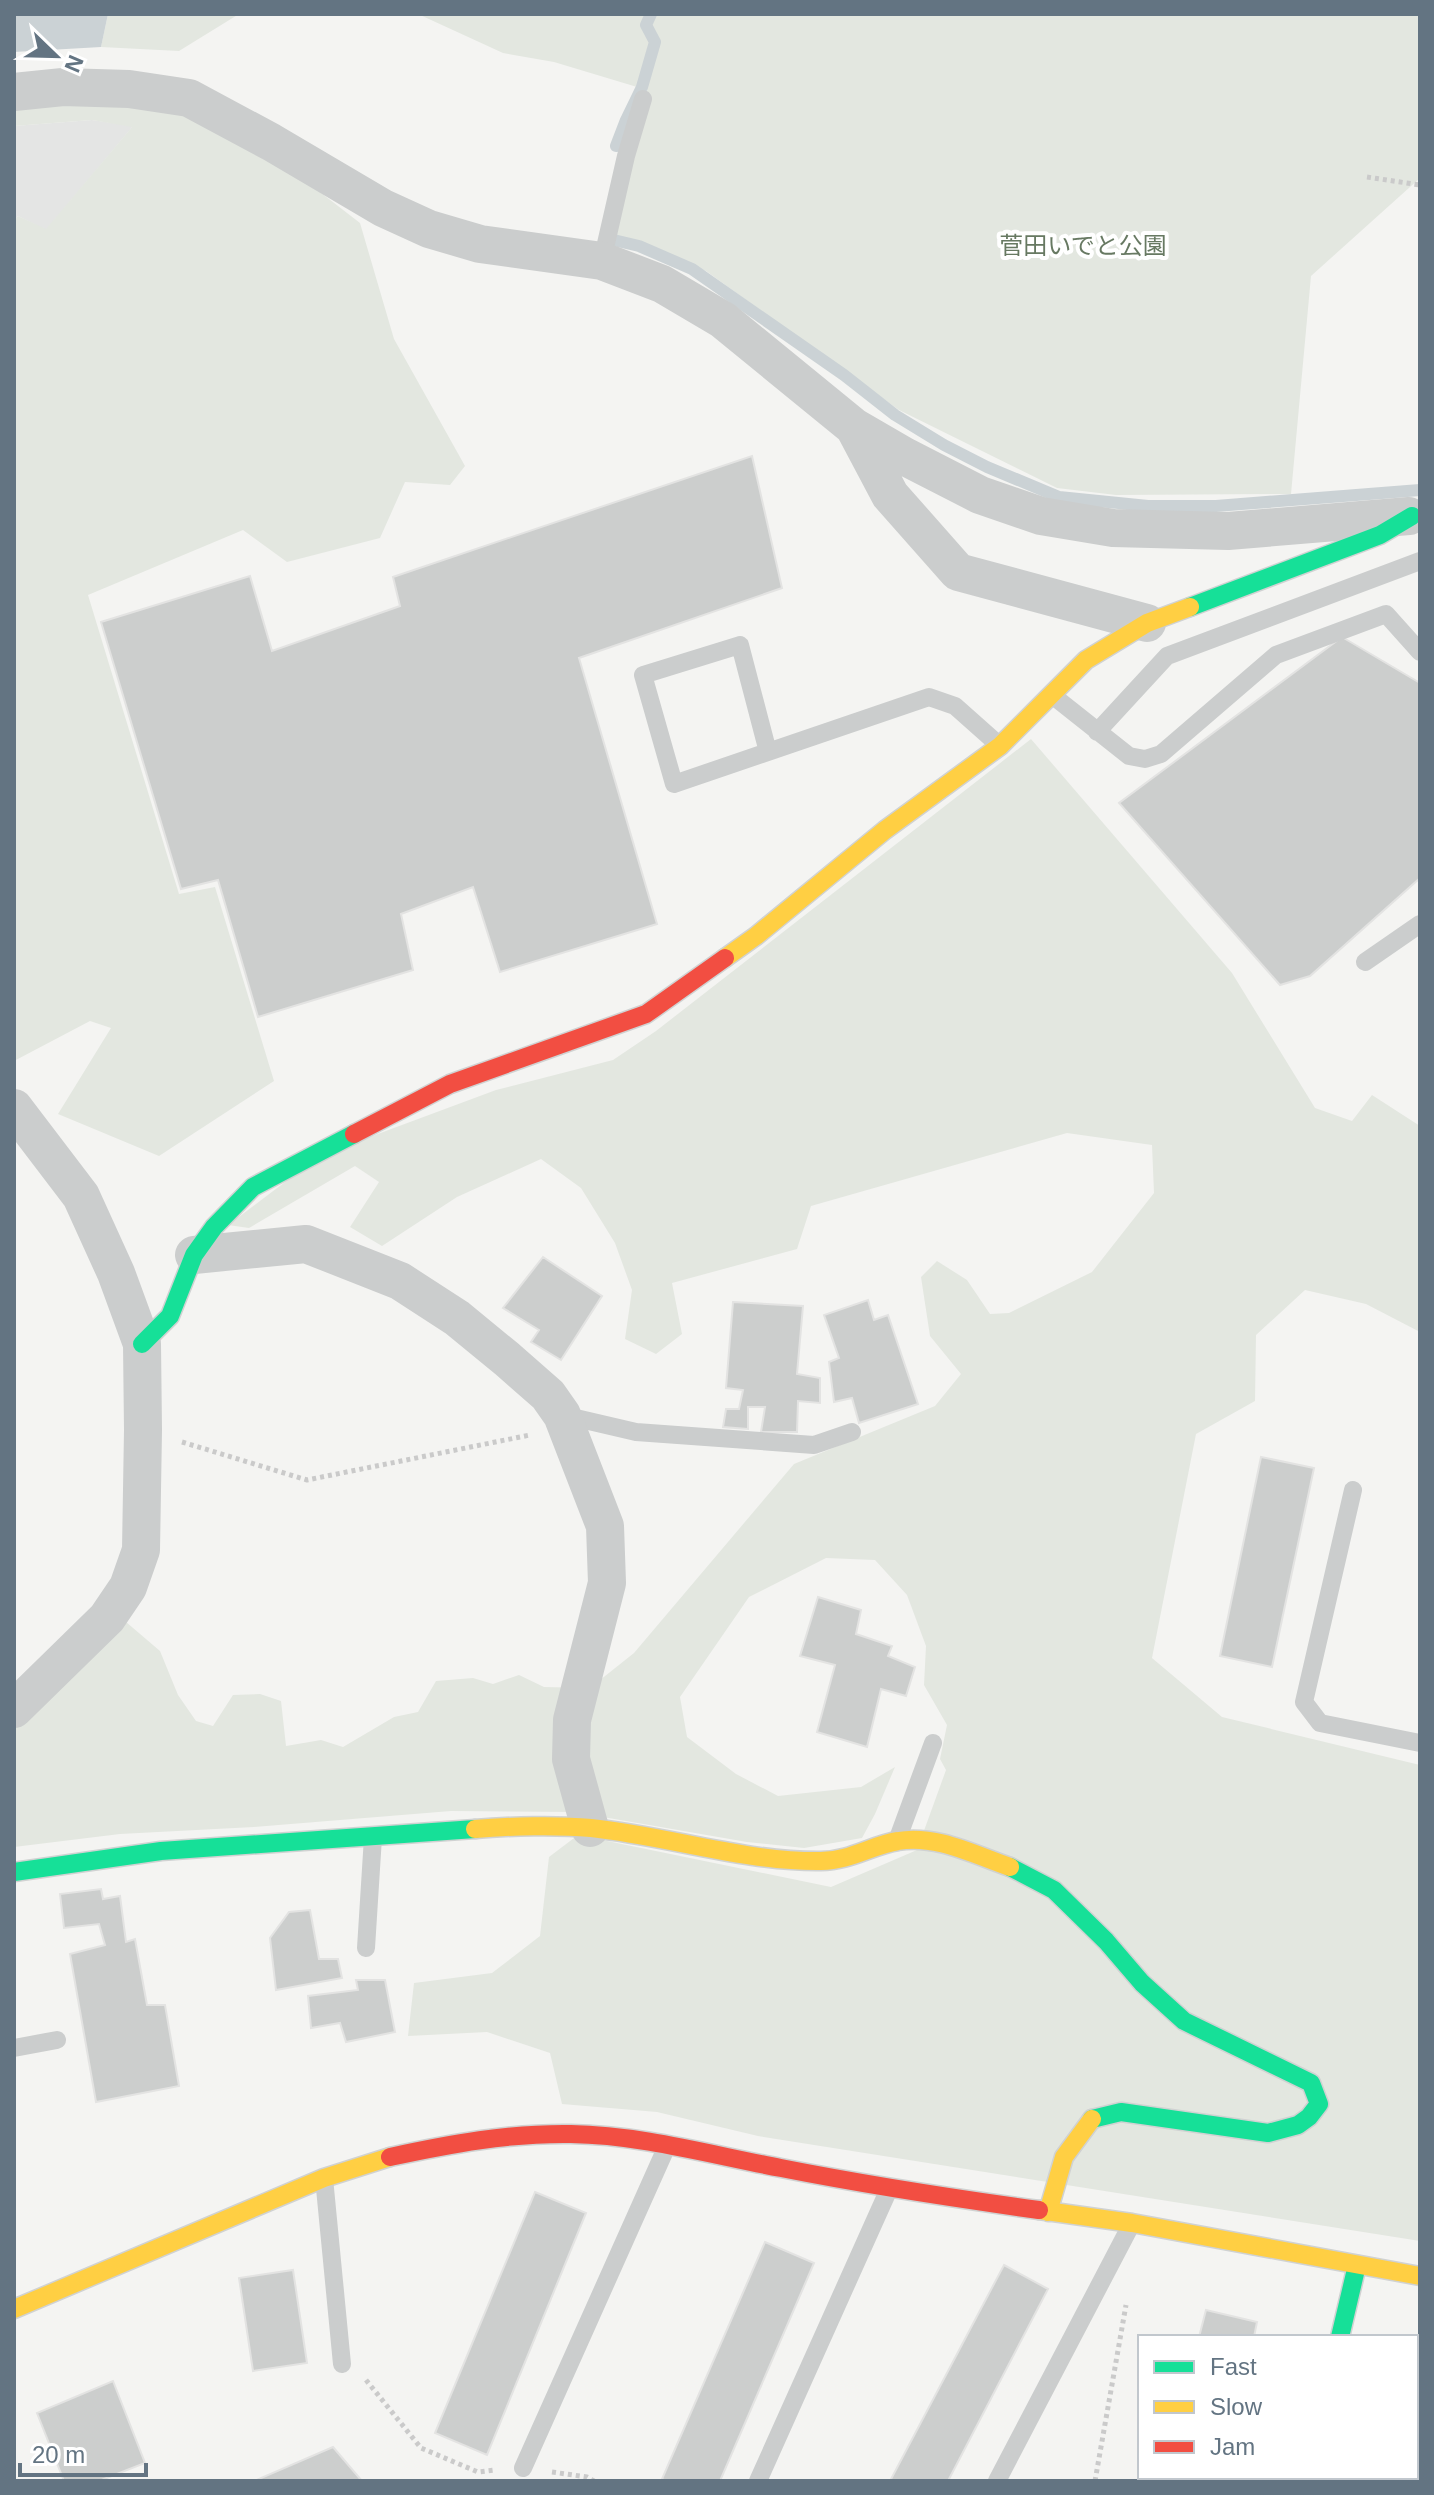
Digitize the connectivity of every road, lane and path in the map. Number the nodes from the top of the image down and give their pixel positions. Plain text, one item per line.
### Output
1 (14, 92) edge
2 (643, 99) dead end
3 (1367, 177) dead end
4 (1420, 185) edge
5 (602, 261) junction
6 (854, 427) junction
7 (1416, 516) edge
8 (1420, 561) edge
9 (1147, 623) junction
10 (1420, 652) edge
11 (1052, 695) junction
12 (1097, 732) junction
13 (1000, 746) junction
14 (768, 752) junction
15 (1420, 924) edge
16 (1365, 962) dead end
17 (14, 1108) edge
18 (194, 1255) junction
19 (142, 1344) junction
20 (565, 1421) junction
21 (143, 1430) junction
22 (852, 1432) dead end
23 (1353, 1490) dead end
24 (21, 1691) edge
25 (933, 1743) dead end
26 (1420, 1743) edge
27 (590, 1828) junction
28 (373, 1837) junction
29 (896, 1841) junction
30 (14, 1872) edge
31 (366, 1948) dead end
32 (57, 2040) dead end
33 (14, 2048) edge
34 (667, 2146) junction
35 (324, 2178) junction
36 (889, 2189) junction
37 (1048, 2212) junction
38 (1132, 2223) junction
39 (1357, 2265) junction
40 (1420, 2276) edge
41 (1126, 2300) dead end
42 (14, 2309) edge
43 (1340, 2335) edge
44 (342, 2364) joint
45 (523, 2468) junction
46 (594, 2481) edge
47 (758, 2481) edge
48 (997, 2481) edge
49 (1095, 2481) edge

1 - 5 street
2 - 5 lane
3 - 4 path
5 - 6 street
6 - 7 street
6 - 9 street
7 - 9 street
8 - 12 lane
9 - 11 street
10 - 12 lane
11 - 12 lane
11 - 13 street
13 - 14 lane
13 - 18 street
14 - 14 lane
15 - 16 lane
17 - 19 street
18 - 19 street
18 - 20 street
19 - 21 street
20 - 21 path
20 - 22 lane
20 - 27 street
21 - 24 street
23 - 26 lane
25 - 29 lane
27 - 28 street
27 - 29 street
28 - 30 street
28 - 31 lane
29 - 37 street
32 - 33 lane
34 - 35 street
34 - 36 street
34 - 45 lane
35 - 42 street
35 - 44 lane
36 - 37 street
36 - 47 lane
37 - 38 street
38 - 39 street
38 - 48 lane
39 - 40 street
39 - 43 street
41 - 49 path
44 - 45 path
45 - 46 path

